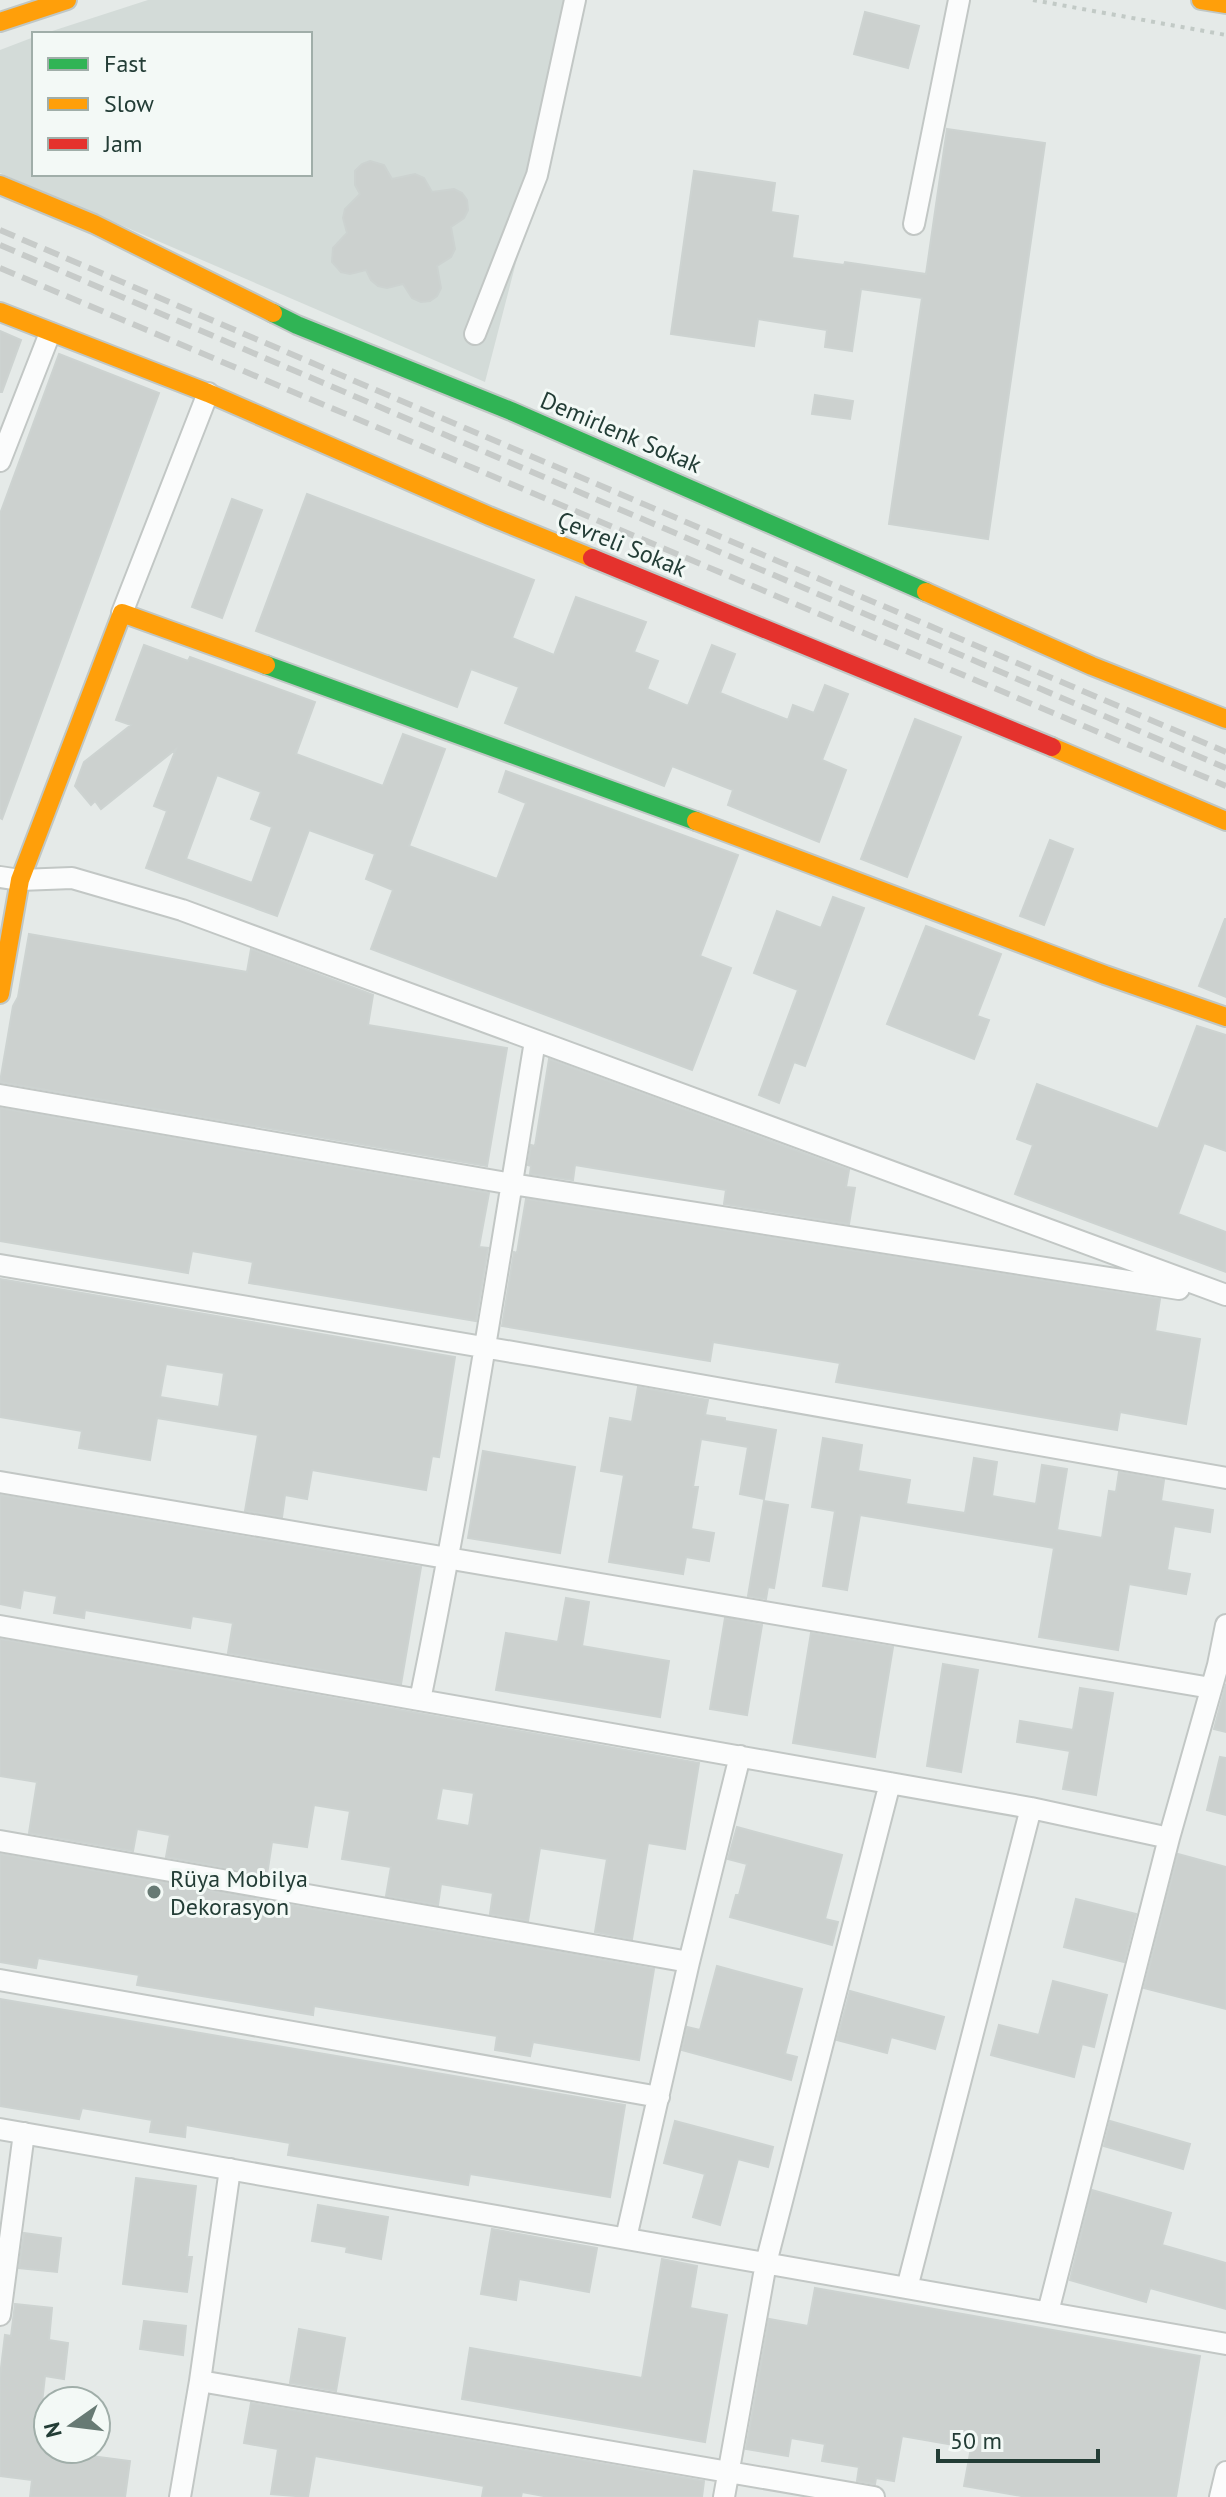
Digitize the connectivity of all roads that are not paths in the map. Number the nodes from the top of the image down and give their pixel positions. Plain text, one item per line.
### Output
1 (67, 0) edge
2 (575, 0) edge
3 (959, 0) edge
4 (1201, 0) edge
5 (1226, 4) edge
6 (0, 22) edge
7 (0, 185) edge
8 (914, 224) dead end
9 (0, 312) edge
10 (50, 333) junction
11 (475, 334) dead end
12 (208, 393) junction
13 (0, 461) edge
14 (122, 613) junction
15 (1226, 719) edge
16 (1226, 821) edge
17 (10, 878) edge
18 (0, 994) edge
19 (1226, 1017) edge
20 (535, 1041) junction
21 (0, 1095) edge
22 (512, 1184) junction
23 (0, 1265) edge
24 (1226, 1296) edge
25 (486, 1348) junction
26 (1226, 1478) edge
27 (0, 1482) edge
28 (449, 1559) junction
29 (1226, 1625) edge
30 (0, 1626) edge
31 (1211, 1688) junction
32 (420, 1700) junction
33 (740, 1756) junction
34 (890, 1783) junction
35 (1031, 1808) junction
36 (1169, 1838) junction
37 (0, 1841) edge
38 (689, 1962) junction
39 (0, 1980) edge
40 (659, 2097) junction
41 (0, 2129) edge
42 (24, 2133) junction
43 (230, 2169) junction
44 (626, 2238) junction
45 (766, 2263) junction
46 (907, 2288) junction
47 (1048, 2312) junction
48 (0, 2315) edge
49 (1226, 2344) edge
50 (200, 2381) junction
51 (1226, 2472) edge
52 (728, 2473) junction
53 (180, 2497) edge
54 (724, 2497) edge
55 (874, 2497) edge
56 (1220, 2497) edge

1 - 6 main road
2 - 11 street
3 - 8 street
4 - 5 main road
7 - 15 main road, Demirlenk Sokak
9 - 10 main road, Çevreli Sokak
10 - 12 main road, Çevreli Sokak
10 - 13 street
12 - 14 street
12 - 16 main road, Çevreli Sokak
14 - 17 main road
14 - 19 main road
17 - 18 main road
17 - 20 street
20 - 22 street
20 - 24 street
21 - 22 street
22 - 24 street
22 - 25 street
23 - 25 street
25 - 26 street
25 - 28 street
27 - 28 street
28 - 31 street
28 - 32 street
29 - 31 street
30 - 32 street
31 - 36 street
32 - 33 street
33 - 34 street
33 - 38 street
34 - 35 street
34 - 45 street
35 - 36 street
35 - 46 street
36 - 47 street
37 - 38 street
38 - 40 street
39 - 40 street
40 - 44 street
41 - 42 street
42 - 43 street
42 - 48 street
43 - 44 street
43 - 50 street
44 - 45 street
45 - 46 street
45 - 52 street
46 - 47 street
47 - 49 street
50 - 52 street
50 - 53 street
51 - 56 street
52 - 54 street
52 - 55 street

